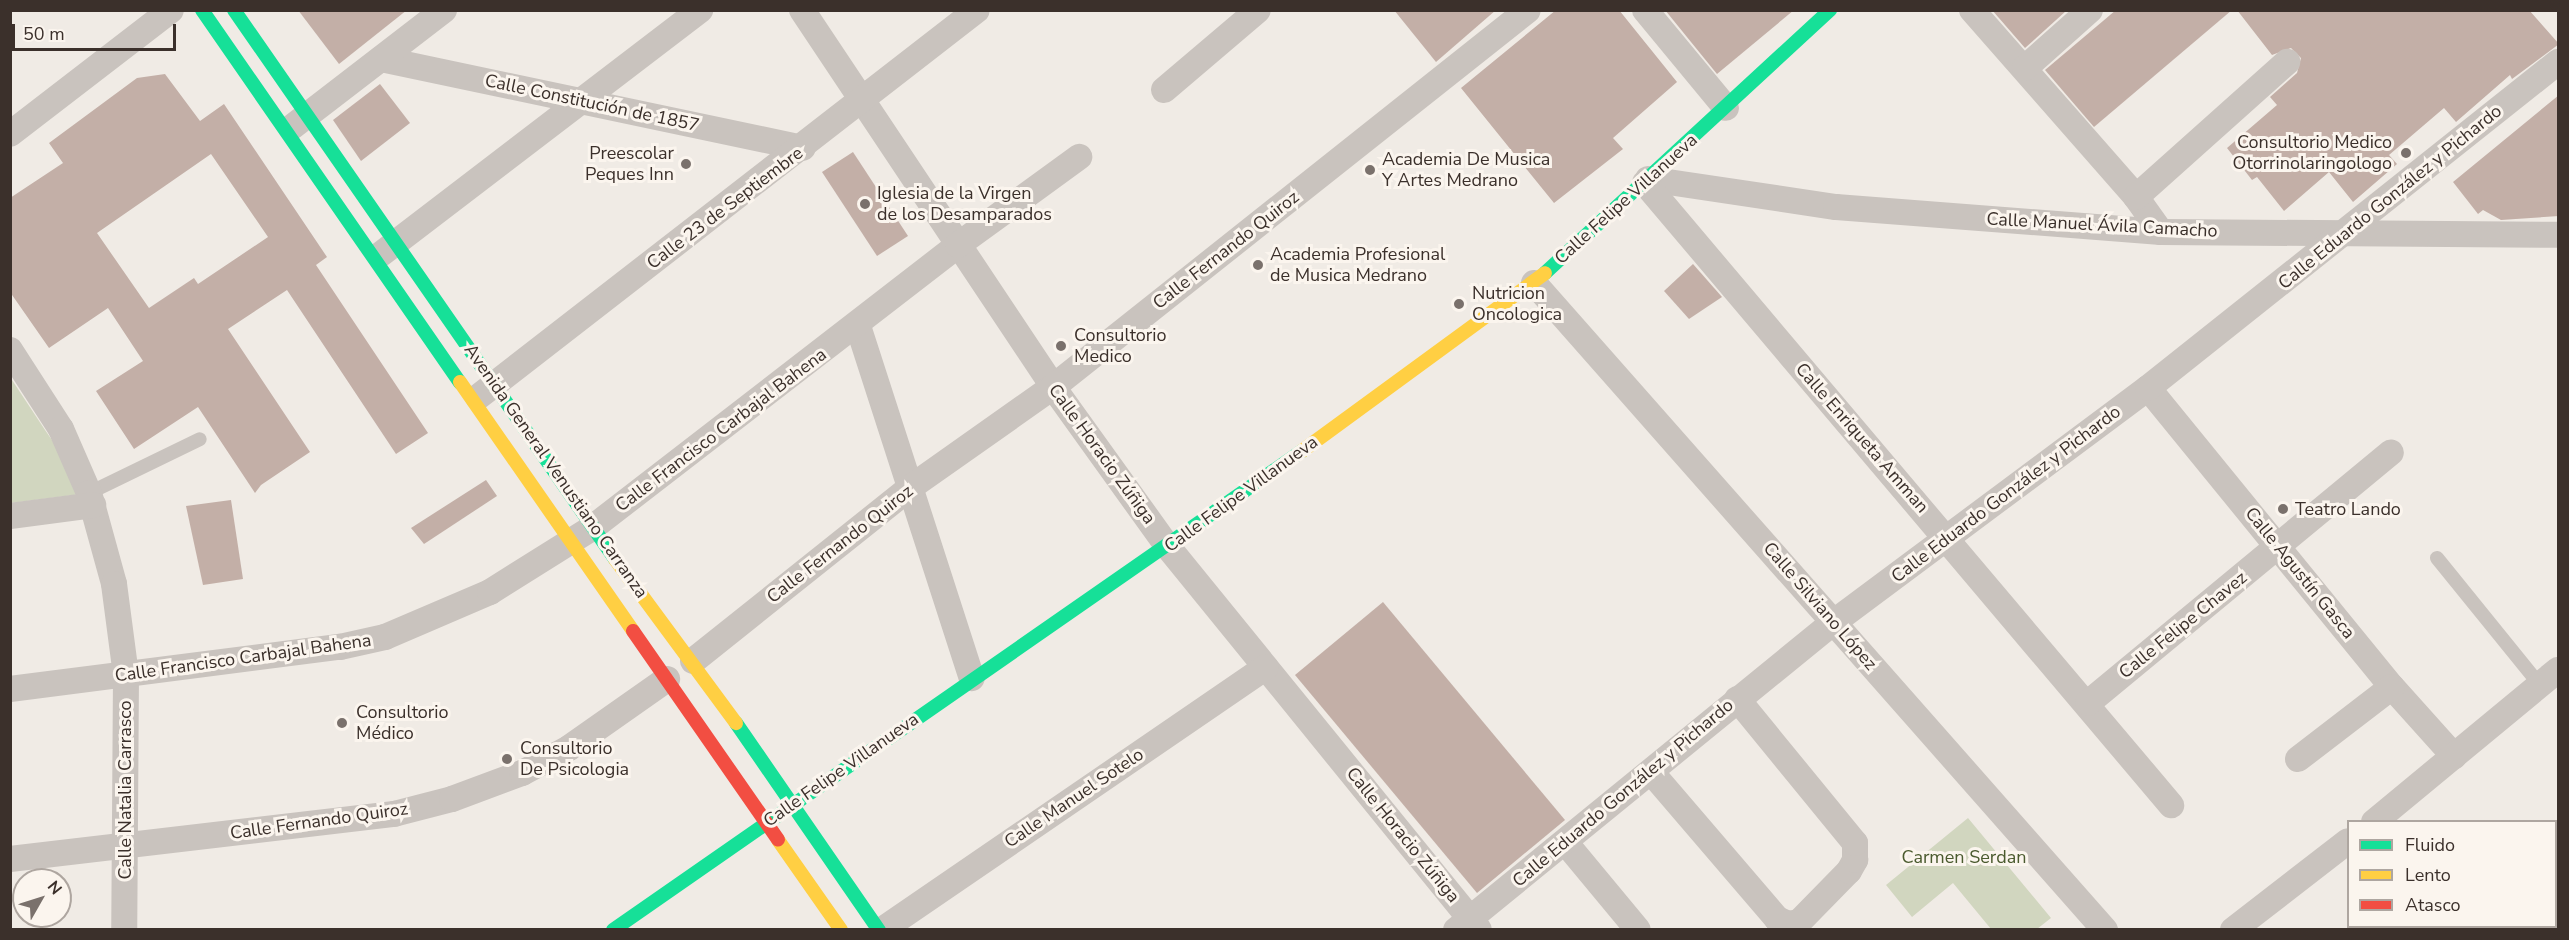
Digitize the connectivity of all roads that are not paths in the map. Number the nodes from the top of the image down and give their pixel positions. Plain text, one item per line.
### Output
1 (202, 10) edge
2 (234, 10) edge
3 (444, 10) edge
4 (700, 10) edge
5 (802, 10) edge
6 (977, 10) edge
7 (1258, 10) edge
8 (1528, 10) edge
9 (1645, 10) edge
10 (1830, 10) edge
11 (1972, 10) edge
12 (2090, 10) edge
13 (165, 11) edge
14 (381, 59) junction
15 (2287, 62) dead end
16 (2559, 62) edge
17 (2025, 68) junction
18 (1164, 90) dead end
19 (865, 100) junction
20 (583, 101) junction
21 (1726, 108) junction
22 (307, 116) junction
23 (284, 132) junction
24 (10, 134) edge
25 (803, 148) junction
26 (1079, 156) dead end
27 (1647, 182) junction
28 (2136, 197) junction
29 (2161, 232) junction
30 (2346, 234) junction
31 (2559, 235) edge
32 (395, 243) junction
33 (957, 245) junction
34 (373, 260) junction
35 (1534, 283) junction
36 (858, 326) junction
37 (10, 350) edge
38 (494, 384) junction
39 (1053, 387) junction
40 (2148, 388) junction
41 (471, 402) junction
42 (200, 439) dead end
43 (2391, 452) dead end
44 (911, 487) junction
45 (91, 499) junction
46 (10, 516) edge
47 (592, 528) junction
48 (1946, 536) junction
49 (570, 543) junction
50 (2279, 546) junction
51 (1168, 547) junction
52 (2437, 558) dead end
53 (1834, 622) junction
54 (693, 661) junction
55 (1266, 667) junction
56 (126, 675) junction
57 (972, 678) junction
58 (2549, 678) edge
59 (667, 679) junction
60 (2392, 687) junction
61 (10, 689) edge
62 (1737, 699) junction
63 (2088, 703) junction
64 (2454, 756) junction
65 (2298, 759) dead end
66 (1652, 773) junction
67 (793, 804) junction
68 (2171, 805) dead end
69 (2380, 820) edge
70 (766, 822) junction
71 (1565, 842) junction
72 (2347, 843) edge
73 (125, 846) junction
74 (10, 859) edge
75 (1469, 926) edge
76 (124, 930) edge
77 (613, 930) edge
78 (841, 930) edge
79 (881, 930) edge
80 (1638, 930) edge
81 (2105, 930) edge
82 (2233, 930) edge

1 - 23 main road, Avenida General Venustiano Carranza
2 - 22 main road, Avenida General Venustiano Carranza
3 - 14 street
4 - 20 street
5 - 19 street, Calle Horacio Zúñiga
6 - 19 street, Calle 23 de Septiembre
7 - 18 street
8 - 39 street, Calle Fernando Quiroz
9 - 21 street
10 - 21 main road, Calle Felipe Villanueva
11 - 17 street
12 - 17 street
13 - 24 street
14 - 20 street, Calle Constitución de 1857
14 - 22 street
15 - 28 street
16 - 30 street, Calle Eduardo González y Pichardo
17 - 28 street
19 - 25 street, Calle 23 de Septiembre
19 - 33 street, Calle Horacio Zúñiga
20 - 25 street, Calle Constitución de 1857
20 - 32 street
21 - 27 main road, Calle Felipe Villanueva
22 - 23 street
22 - 32 main road, Avenida General Venustiano Carranza
23 - 34 main road, Avenida General Venustiano Carranza
25 - 38 street, Calle 23 de Septiembre
26 - 33 street, Calle Francisco Carbajal Bahena
27 - 29 street, Calle Manuel Ávila Camacho
27 - 35 main road, Calle Felipe Villanueva
27 - 48 street, Calle Enriqueta Amman
28 - 29 street
29 - 30 street, Calle Manuel Ávila Camacho
30 - 31 street, Calle Manuel Ávila Camacho
30 - 40 street, Calle Eduardo González y Pichardo
32 - 34 street
32 - 38 main road, Avenida General Venustiano Carranza
33 - 36 street, Calle Francisco Carbajal Bahena
33 - 39 street, Calle Horacio Zúñiga
34 - 41 main road, Avenida General Venustiano Carranza
35 - 51 main road, Calle Felipe Villanueva
35 - 53 street, Calle Silviano López
36 - 44 street
36 - 47 street, Calle Francisco Carbajal Bahena
37 - 45 street, Calle Natalia Carrasco
38 - 41 street, Calle 23 de Septiembre
38 - 47 main road, Avenida General Venustiano Carranza
39 - 44 street, Calle Fernando Quiroz
39 - 51 street, Calle Horacio Zúñiga
40 - 48 street, Calle Eduardo González y Pichardo
40 - 50 street, Calle Agustín Gasca
41 - 49 main road, Avenida General Venustiano Carranza
42 - 45 lane
43 - 50 street, Calle Felipe Chavez
44 - 54 street, Calle Fernando Quiroz
44 - 57 street
45 - 46 street
45 - 56 street, Calle Natalia Carrasco
47 - 49 street, Calle Francisco Carbajal Bahena
47 - 54 main road, Avenida General Venustiano Carranza
48 - 53 street, Calle Eduardo González y Pichardo
48 - 63 street, Calle Enriqueta Amman
49 - 56 street, Calle Francisco Carbajal Bahena
49 - 59 main road, Avenida General Venustiano Carranza
50 - 60 street, Calle Agustín Gasca
50 - 63 street, Calle Felipe Chavez
51 - 55 street, Calle Horacio Zúñiga
51 - 57 main road, Calle Felipe Villanueva
52 - 58 lane
53 - 62 street, Calle Eduardo González y Pichardo
53 - 81 street, Calle Silviano López
54 - 67 main road, Avenida General Venustiano Carranza
55 - 75 street, Calle Horacio Zúñiga
55 - 79 street, Calle Manuel Sotelo
56 - 61 street, Calle Francisco Carbajal Bahena
56 - 73 street, Calle Natalia Carrasco
57 - 67 main road, Calle Felipe Villanueva
58 - 64 street
59 - 70 main road, Avenida General Venustiano Carranza
59 - 73 street, Calle Fernando Quiroz
60 - 64 street, Calle Agustín Gasca
60 - 65 street
62 - 66 street, Calle Eduardo González y Pichardo
62 - 66 street
63 - 68 street, Calle Enriqueta Amman
64 - 69 street
66 - 71 street, Calle Eduardo González y Pichardo
67 - 70 main road, Calle Felipe Villanueva
67 - 79 main road, Avenida General Venustiano Carranza
70 - 77 main road, Calle Felipe Villanueva
70 - 78 main road, Avenida General Venustiano Carranza
71 - 75 street, Calle Eduardo González y Pichardo
71 - 80 street
72 - 82 street
73 - 74 street, Calle Fernando Quiroz
73 - 76 street, Calle Natalia Carrasco

